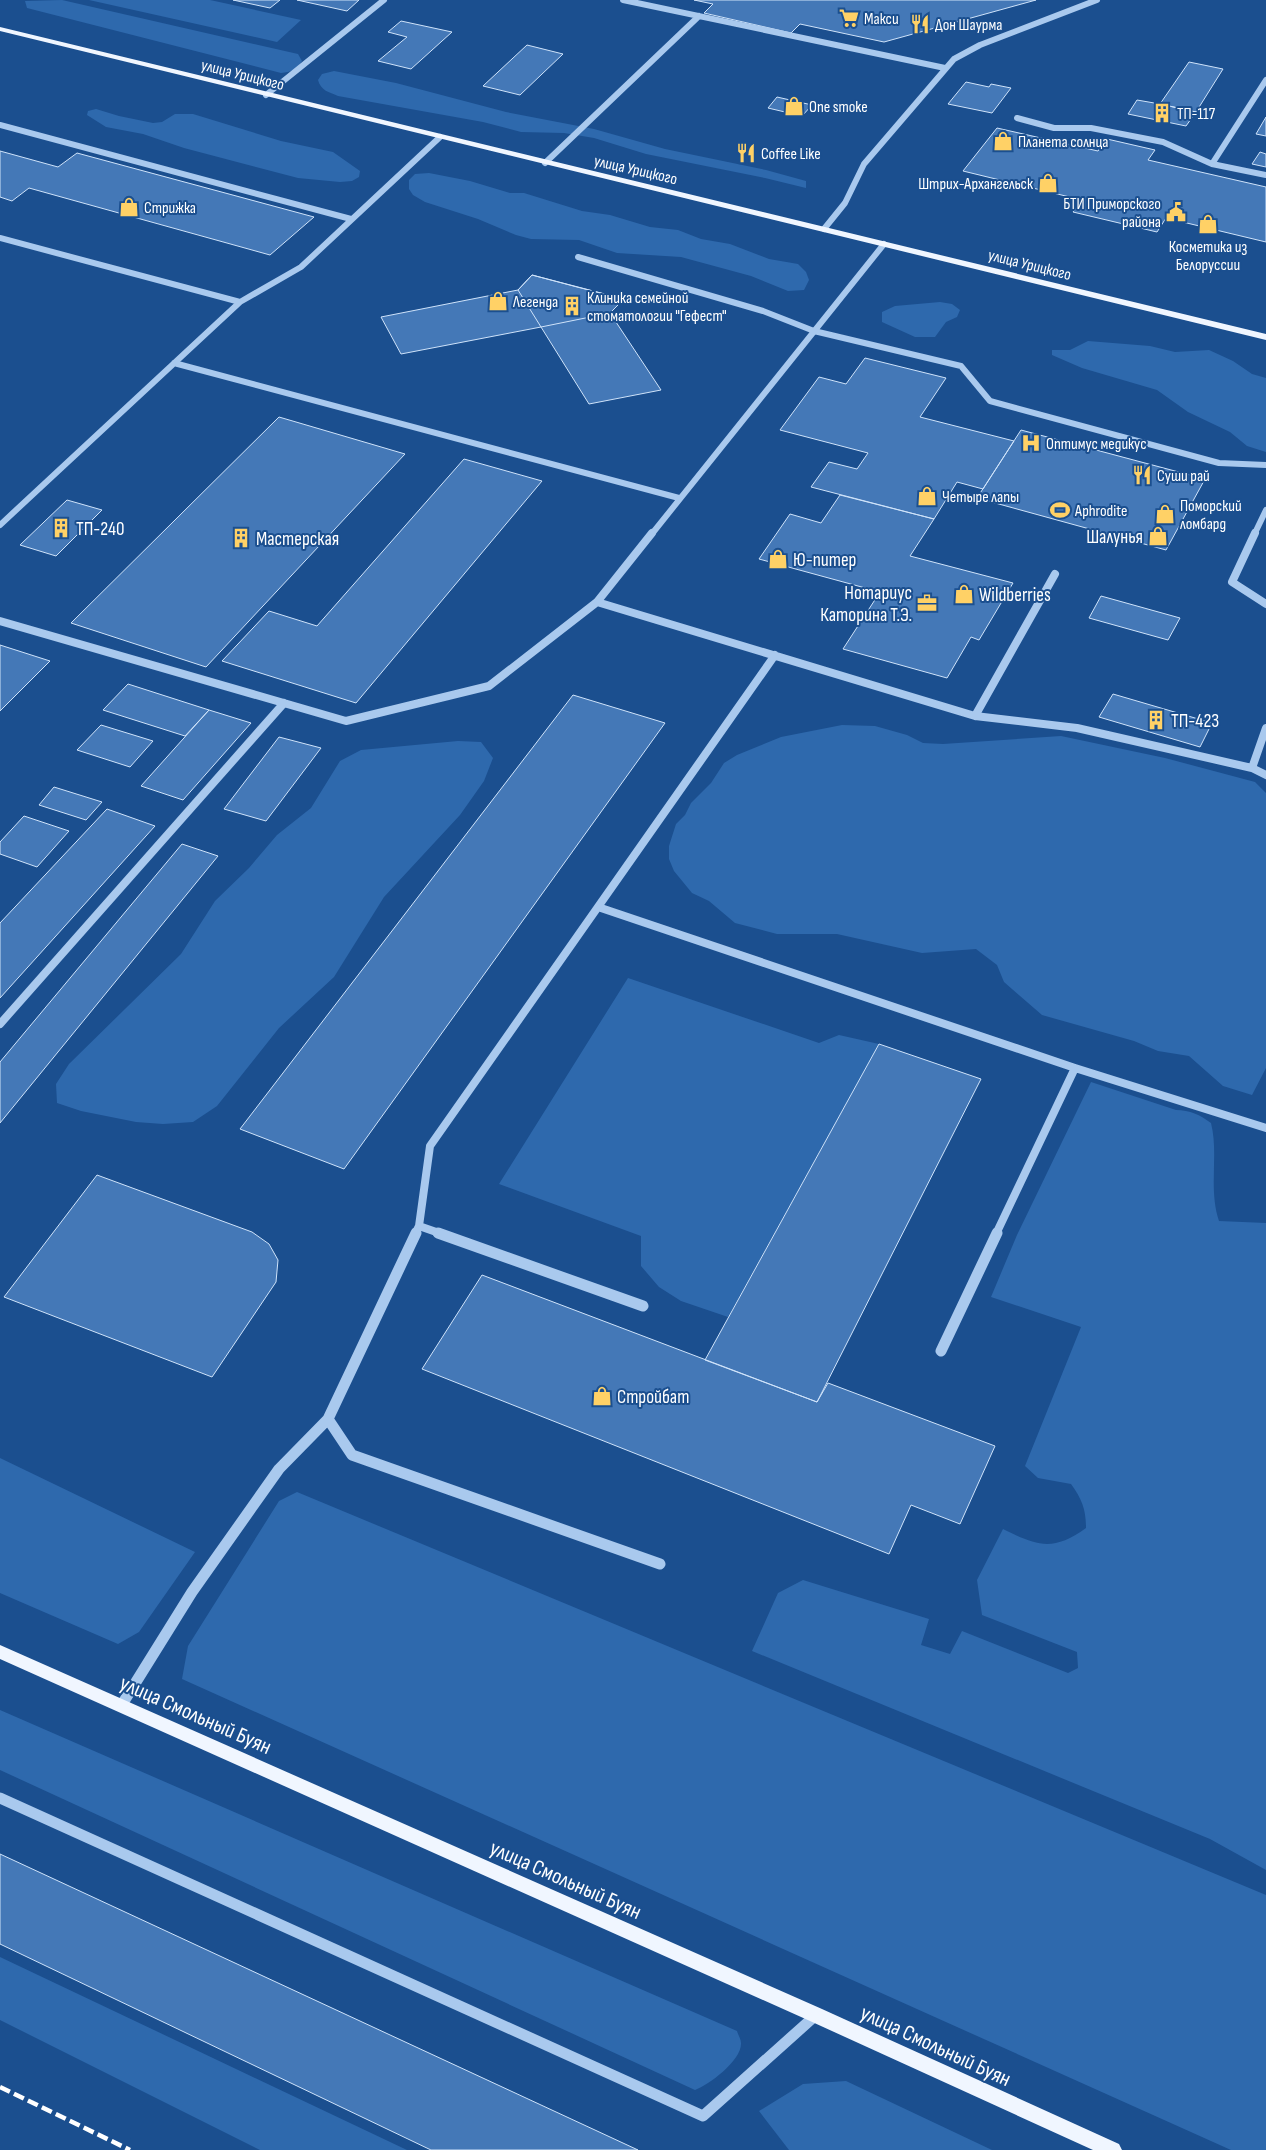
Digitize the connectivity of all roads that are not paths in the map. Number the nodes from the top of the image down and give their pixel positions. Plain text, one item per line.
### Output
1 (384, 0) edge
2 (623, 0) edge
3 (1097, 0) edge
4 (699, 16) junction
5 (0, 29) edge
6 (945, 68) junction
7 (1266, 80) edge
8 (266, 95) junction
9 (1017, 118) dead end
10 (0, 125) edge
11 (440, 137) junction
12 (545, 163) junction
13 (1212, 164) junction
14 (1266, 175) edge
15 (351, 219) junction
16 (824, 229) junction
17 (0, 238) edge
18 (884, 244) junction
19 (578, 257) dead end
20 (240, 302) junction
21 (814, 331) junction
22 (1266, 337) edge
23 (174, 363) junction
24 (1266, 466) edge
25 (679, 498) junction
26 (1266, 510) edge
27 (0, 525) edge
28 (1055, 574) dead end
29 (598, 602) junction
30 (1266, 604) edge
31 (0, 621) edge
32 (775, 655) junction
33 (284, 703) junction
34 (975, 716) junction
35 (1266, 728) edge
36 (1252, 768) junction
37 (1266, 775) edge
38 (598, 907) junction
39 (0, 1024) edge
40 (1075, 1068) junction
41 (1266, 1128) edge
42 (419, 1226) junction
43 (643, 1306) dead end
44 (940, 1351) dead end
45 (328, 1420) junction
46 (660, 1564) dead end
47 (0, 1652) edge
48 (121, 1706) junction
49 (0, 1798) edge
50 (816, 2015) junction
51 (1113, 2150) edge

1 - 8 lane
2 - 4 lane
3 - 6 lane
4 - 6 lane
4 - 12 lane
5 - 8 main road, улица Урицкого
6 - 16 lane
7 - 13 lane
8 - 11 main road, улица Урицкого
9 - 13 lane
10 - 15 lane
11 - 12 main road, улица Урицкого
11 - 15 lane
12 - 16 main road, улица Урицкого
13 - 14 lane
15 - 20 lane
16 - 18 main road, улица Урицкого
17 - 20 lane
18 - 21 lane
18 - 22 main road, улица Урицкого
19 - 21 lane
20 - 23 lane
21 - 24 lane
21 - 25 lane
23 - 25 lane
23 - 27 lane
25 - 29 lane
26 - 30 lane
28 - 34 lane
29 - 32 lane
29 - 33 lane
31 - 33 lane
32 - 34 lane
32 - 38 lane
33 - 39 lane
34 - 36 lane
35 - 36 lane
36 - 37 lane
38 - 40 lane
38 - 42 lane
40 - 41 lane
40 - 44 lane
42 - 43 lane
42 - 45 lane
45 - 46 lane
45 - 48 lane
47 - 48 main road, улица Смольный Буян
48 - 50 main road, улица Смольный Буян
49 - 50 lane
50 - 51 main road, улица Смольный Буян

